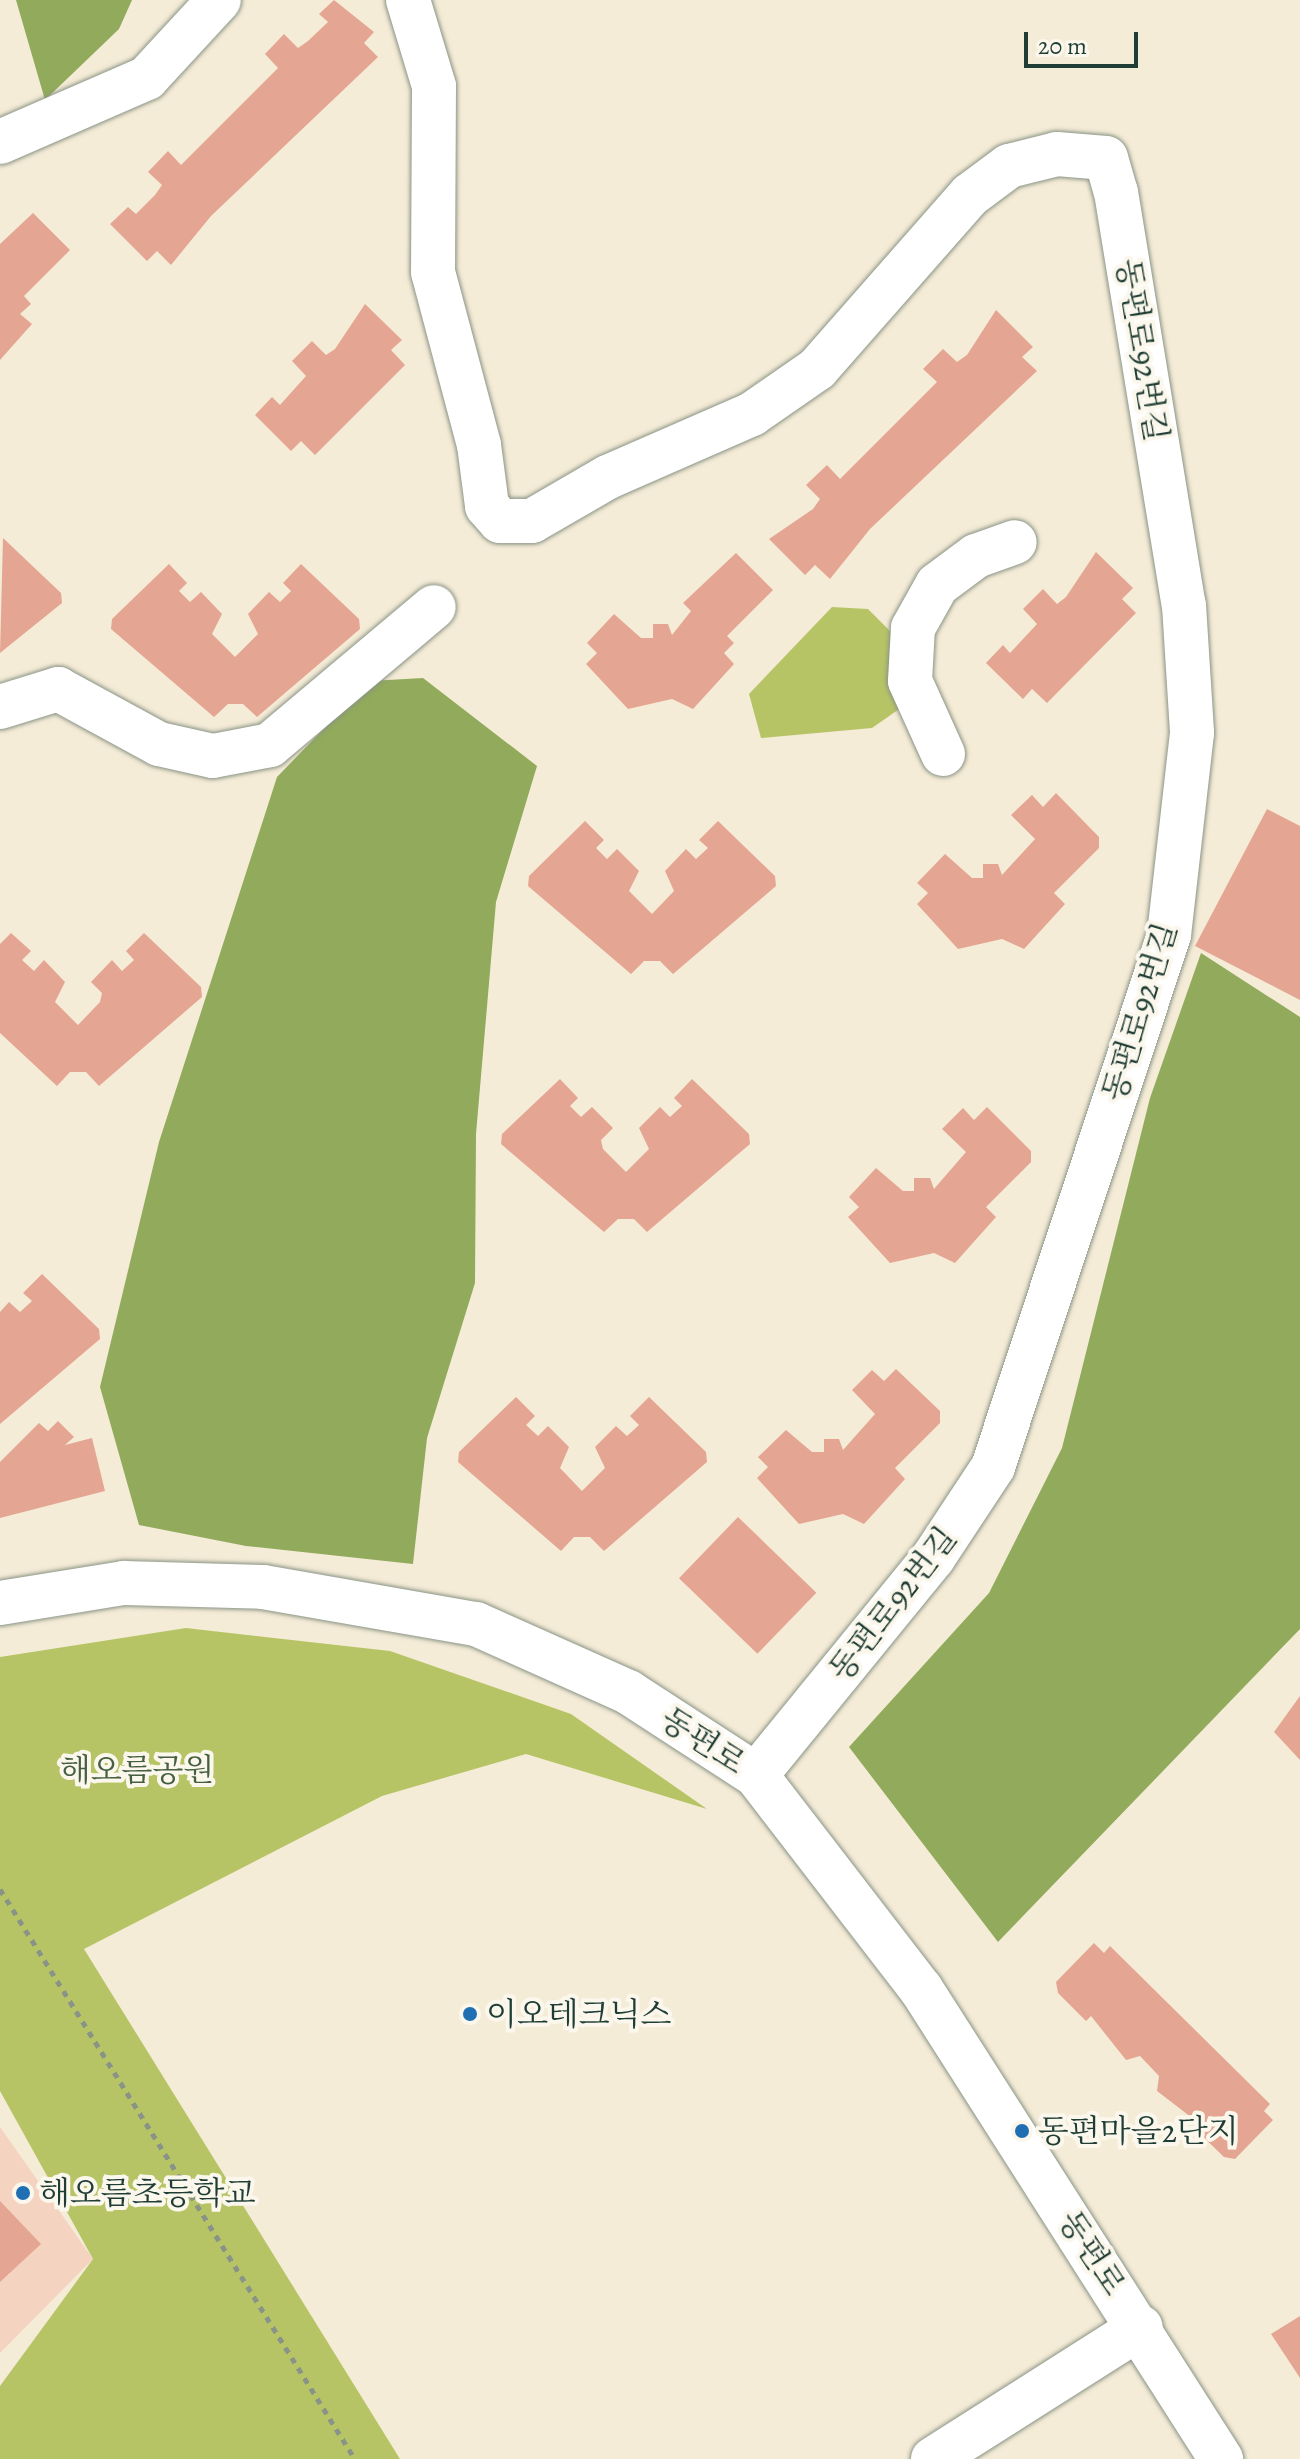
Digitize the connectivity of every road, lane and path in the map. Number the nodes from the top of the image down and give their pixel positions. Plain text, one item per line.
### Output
1 (219, 0) edge
2 (408, 0) edge
3 (0, 142) edge
4 (1015, 542) dead end
5 (434, 607) dead end
6 (0, 707) edge
7 (943, 754) dead end
8 (0, 1603) edge
9 (756, 1775) junction
10 (0, 1889) edge
11 (1141, 2327) junction
12 (355, 2459) edge
13 (933, 2459) edge
14 (1221, 2459) edge

1 - 3 street
2 - 9 street, 동편로92번길
4 - 7 street
5 - 6 street
8 - 9 street, 동편로
9 - 11 street, 동편로
10 - 12 path
11 - 13 street, 동편로
11 - 14 street, 동편로

